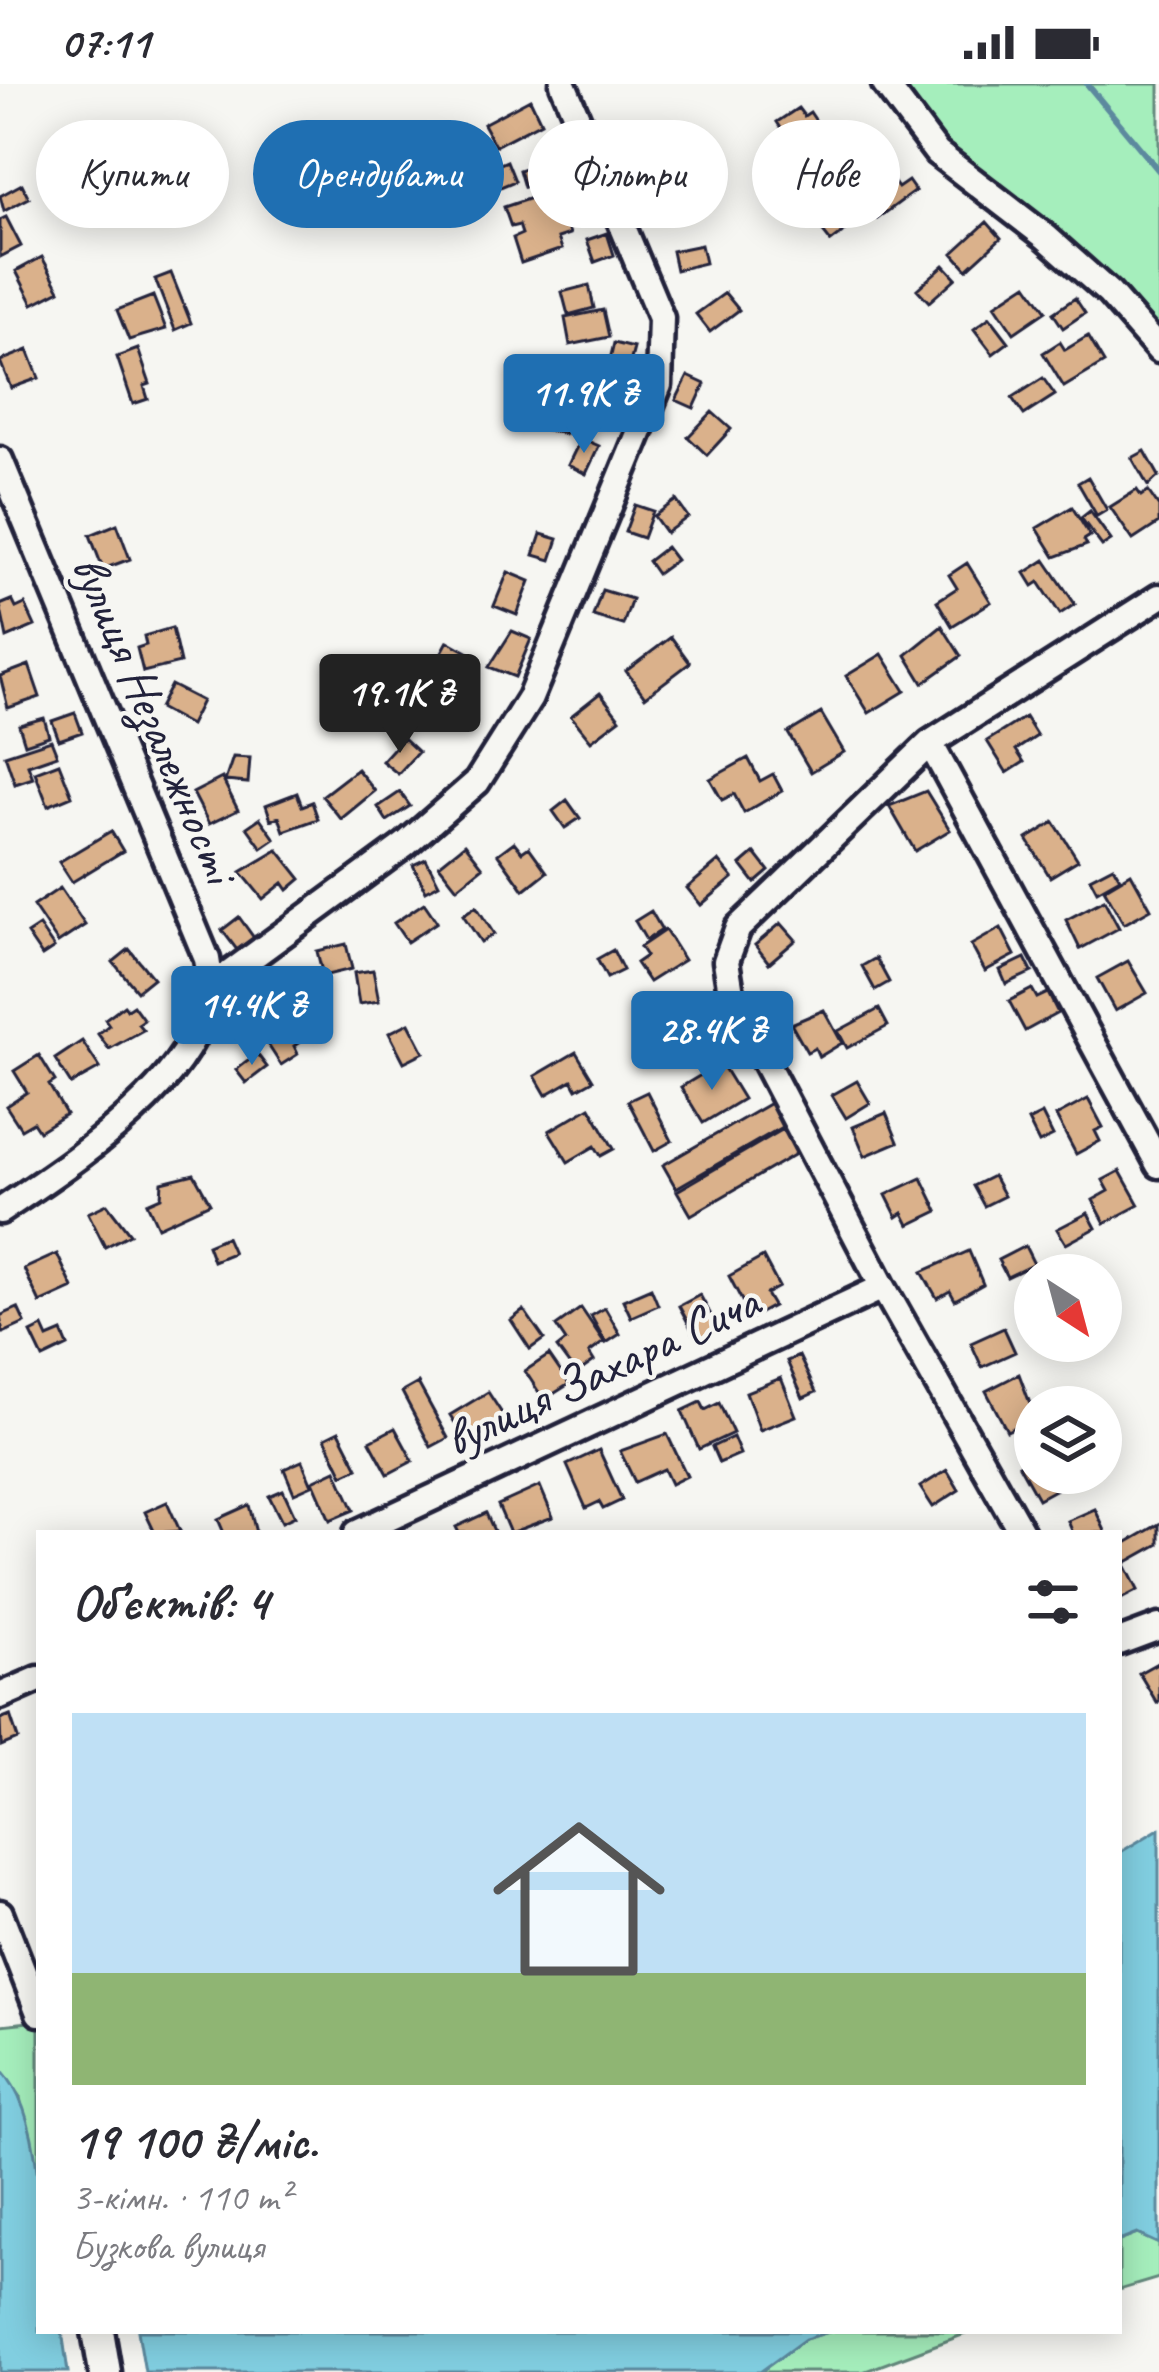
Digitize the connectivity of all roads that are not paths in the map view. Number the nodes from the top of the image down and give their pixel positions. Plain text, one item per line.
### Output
1 (563, 84) edge
2 (885, 84) edge
3 (1159, 350) edge
4 (0, 460) edge
5 (1159, 598) edge
6 (930, 743) junction
7 (210, 988) junction
8 (1159, 1166) edge
9 (0, 1211) edge
10 (884, 1287) junction
11 (363, 1530) edge
12 (1020, 1530) edge
13 (1159, 1627) edge
14 (1122, 1641) edge
15 (36, 1680) edge
16 (0, 1696) edge
17 (0, 1913) edge
18 (10, 1971) edge
19 (36, 2009) edge
20 (99, 2334) edge
21 (105, 2372) edge

1 - 7 street
2 - 3 street
4 - 7 street, вулиця Незалежності
5 - 6 street
6 - 8 street
6 - 10 street
7 - 9 street
10 - 11 street, вулиця Захара Сича
10 - 12 street
13 - 14 street
15 - 16 street
17 - 18 street
18 - 19 street
20 - 21 street

